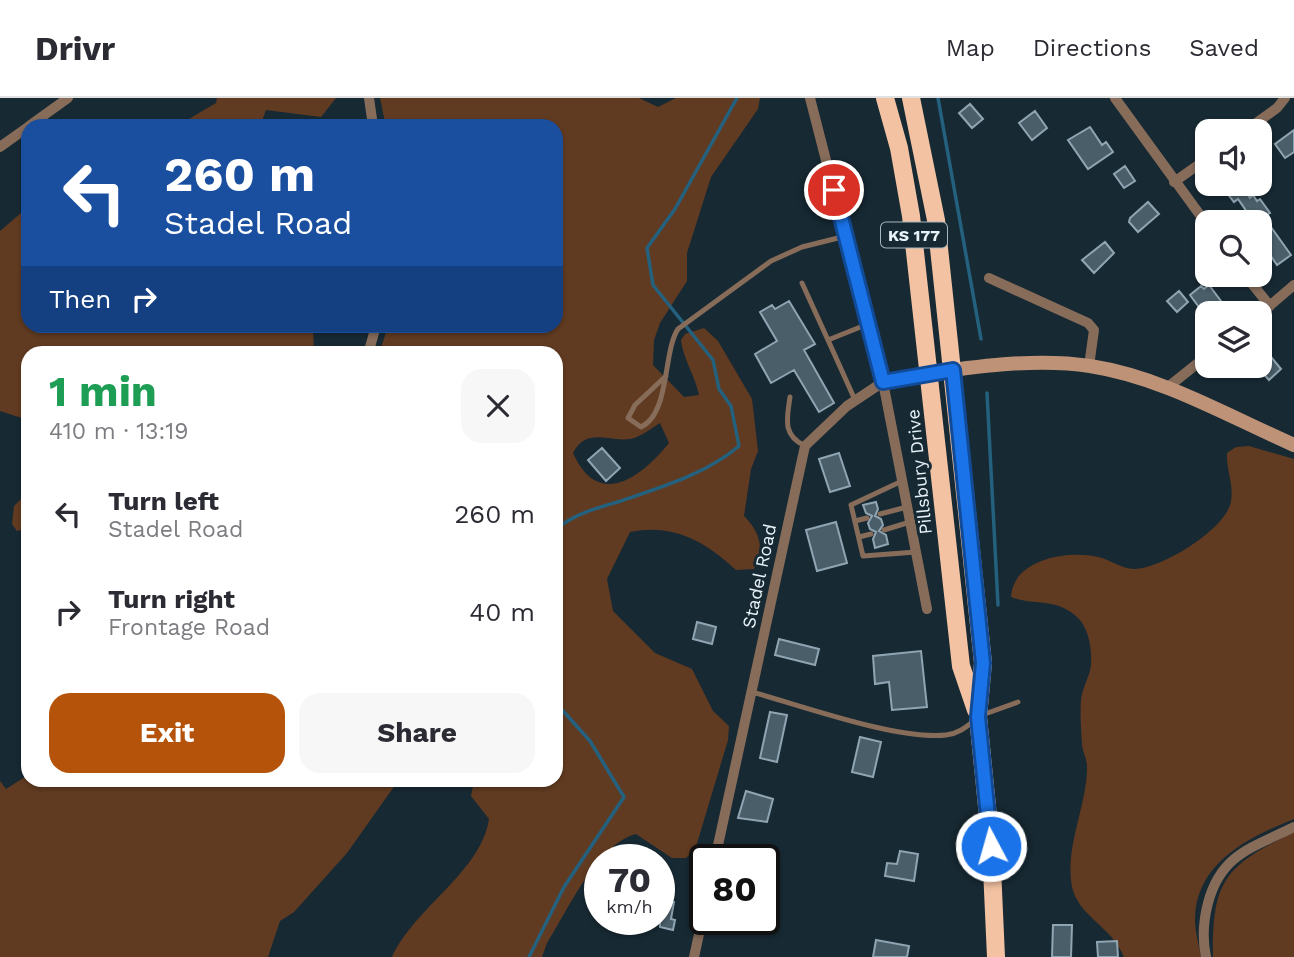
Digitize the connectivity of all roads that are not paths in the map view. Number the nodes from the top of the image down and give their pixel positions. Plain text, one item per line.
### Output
1 (68, 98) edge
2 (369, 98) edge
3 (810, 98) edge
4 (886, 98) edge
5 (911, 98) edge
6 (1115, 98) edge
7 (1285, 98) edge
8 (38, 119) edge
9 (372, 119) edge
10 (1262, 119) edge
11 (21, 131) edge
12 (0, 147) edge
13 (1195, 167) edge
14 (1174, 182) junction
15 (1196, 210) edge
16 (846, 236) junction
17 (989, 278) dead end
18 (802, 283) dead end
19 (1294, 285) edge
20 (1255, 287) edge
21 (1266, 301) edge
22 (1272, 304) edge
23 (868, 324) junction
24 (828, 340) junction
25 (1195, 365) edge
26 (1089, 366) junction
27 (953, 370) junction
28 (930, 373) junction
29 (666, 376) junction
30 (883, 382) junction
31 (1168, 387) junction
32 (790, 397) dead end
33 (855, 400) junction
34 (1294, 445) edge
35 (805, 446) junction
36 (902, 481) junction
37 (907, 507) junction
38 (880, 514) dead end
39 (867, 517) dead end
40 (855, 521) junction
41 (910, 522) junction
42 (884, 530) dead end
43 (871, 534) dead end
44 (859, 537) junction
45 (916, 552) junction
46 (927, 609) dead end
47 (751, 692) junction
48 (1018, 702) dead end
49 (978, 717) junction
50 (1294, 827) edge
51 (718, 844) edge
52 (699, 935) edge
53 (695, 957) edge
54 (996, 957) edge
55 (1206, 957) edge

1 - 8 street
2 - 9 street
3 - 16 street
4 - 28 highway, Pillsbury Drive / KS 177
5 - 27 highway, Pillsbury Drive / KS 177
6 - 14 street
7 - 10 street
11 - 12 street
13 - 14 street
14 - 15 street
16 - 23 street
16 - 29 lane
17 - 26 street
18 - 24 lane
19 - 22 street
20 - 21 street
23 - 24 lane
23 - 30 street
24 - 33 lane
25 - 31 street
26 - 27 main road
26 - 31 main road
27 - 28 main road
27 - 49 highway, Pillsbury Drive / KS 177
28 - 30 street
28 - 49 highway, Pillsbury Drive / KS 177
29 - 29 lane
30 - 33 street
30 - 36 street
31 - 34 main road
32 - 35 lane
33 - 35 street
35 - 47 street, Stadel Road
36 - 37 street
36 - 40 lane
37 - 38 lane
37 - 41 street
39 - 40 lane
40 - 44 lane
41 - 42 lane
41 - 45 street
43 - 44 lane
44 - 45 lane
45 - 46 street
47 - 49 lane
47 - 51 street, Stadel Road
48 - 49 lane
49 - 54 highway, Pillsbury Drive / KS 177
50 - 55 street
52 - 53 street

